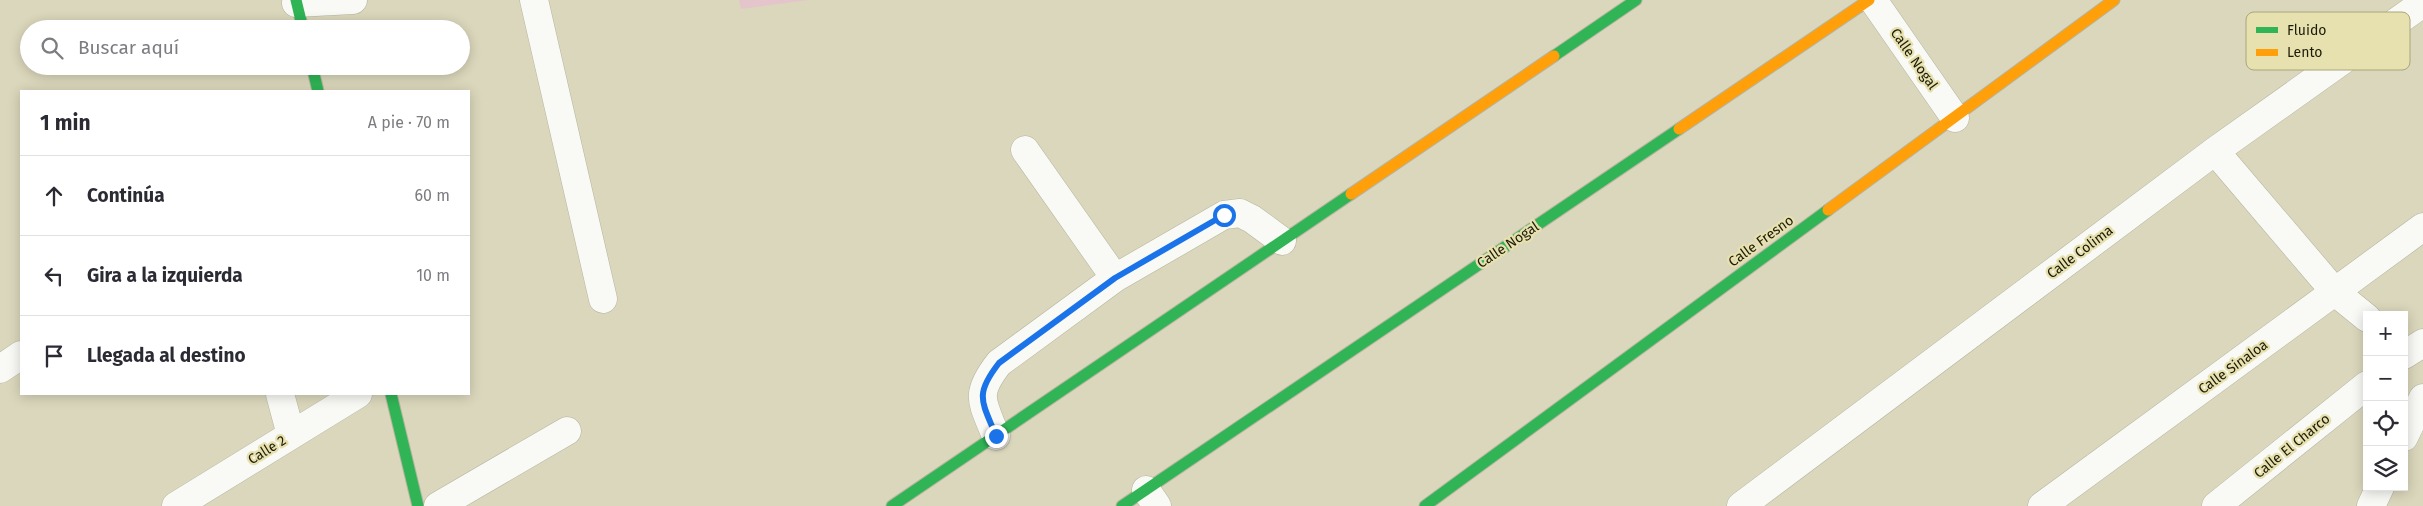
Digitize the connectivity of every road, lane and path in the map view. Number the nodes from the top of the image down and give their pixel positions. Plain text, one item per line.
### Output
1 (353, 0) edge
2 (534, 0) edge
3 (1636, 0) edge
4 (1869, 0) edge
5 (1873, 0) edge
6 (2114, 0) edge
7 (296, 1) edge
8 (2423, 3) edge
9 (2410, 12) edge
10 (301, 20) edge
11 (2329, 70) edge
12 (314, 75) edge
13 (318, 90) edge
14 (1955, 118) junction
15 (1025, 150) dead end
16 (2215, 151) junction
17 (2423, 227) edge
18 (1282, 241) junction
19 (1115, 278) junction
20 (2334, 292) junction
21 (604, 299) dead end
22 (2363, 315) edge
23 (20, 356) edge
24 (0, 368) edge
25 (2363, 388) edge
26 (280, 395) edge
27 (356, 395) edge
28 (390, 395) edge
29 (2423, 398) edge
30 (2408, 429) edge
31 (567, 431) dead end
32 (291, 435) junction
33 (996, 436) junction
34 (2378, 491) edge
35 (1152, 498) edge
36 (176, 506) edge
37 (418, 506) edge
38 (438, 506) edge
39 (892, 506) edge
40 (1122, 506) edge
41 (1425, 506) edge
42 (1741, 506) edge
43 (2042, 506) edge
44 (2216, 506) edge
45 (2371, 506) edge

1 - 7 street
2 - 21 street
3 - 18 street
4 - 35 street, Calle Nogal
5 - 14 street, Calle Nogal
6 - 14 street, Calle Fresno
7 - 10 street
8 - 9 street, Calle Colima
11 - 16 street, Calle Colima
12 - 13 street
14 - 41 street, Calle Fresno
15 - 19 street
16 - 20 street
16 - 42 street, Calle Colima
17 - 20 street, Calle Sinaloa
18 - 19 street
18 - 33 street
19 - 33 street
20 - 22 street
20 - 43 street, Calle Sinaloa
23 - 24 street
25 - 44 street, Calle El Charco
26 - 32 street
27 - 32 street, Calle 2
28 - 37 street
29 - 30 street
31 - 38 street
32 - 36 street, Calle 2
33 - 39 street
34 - 45 street
35 - 40 street, Calle Nogal

